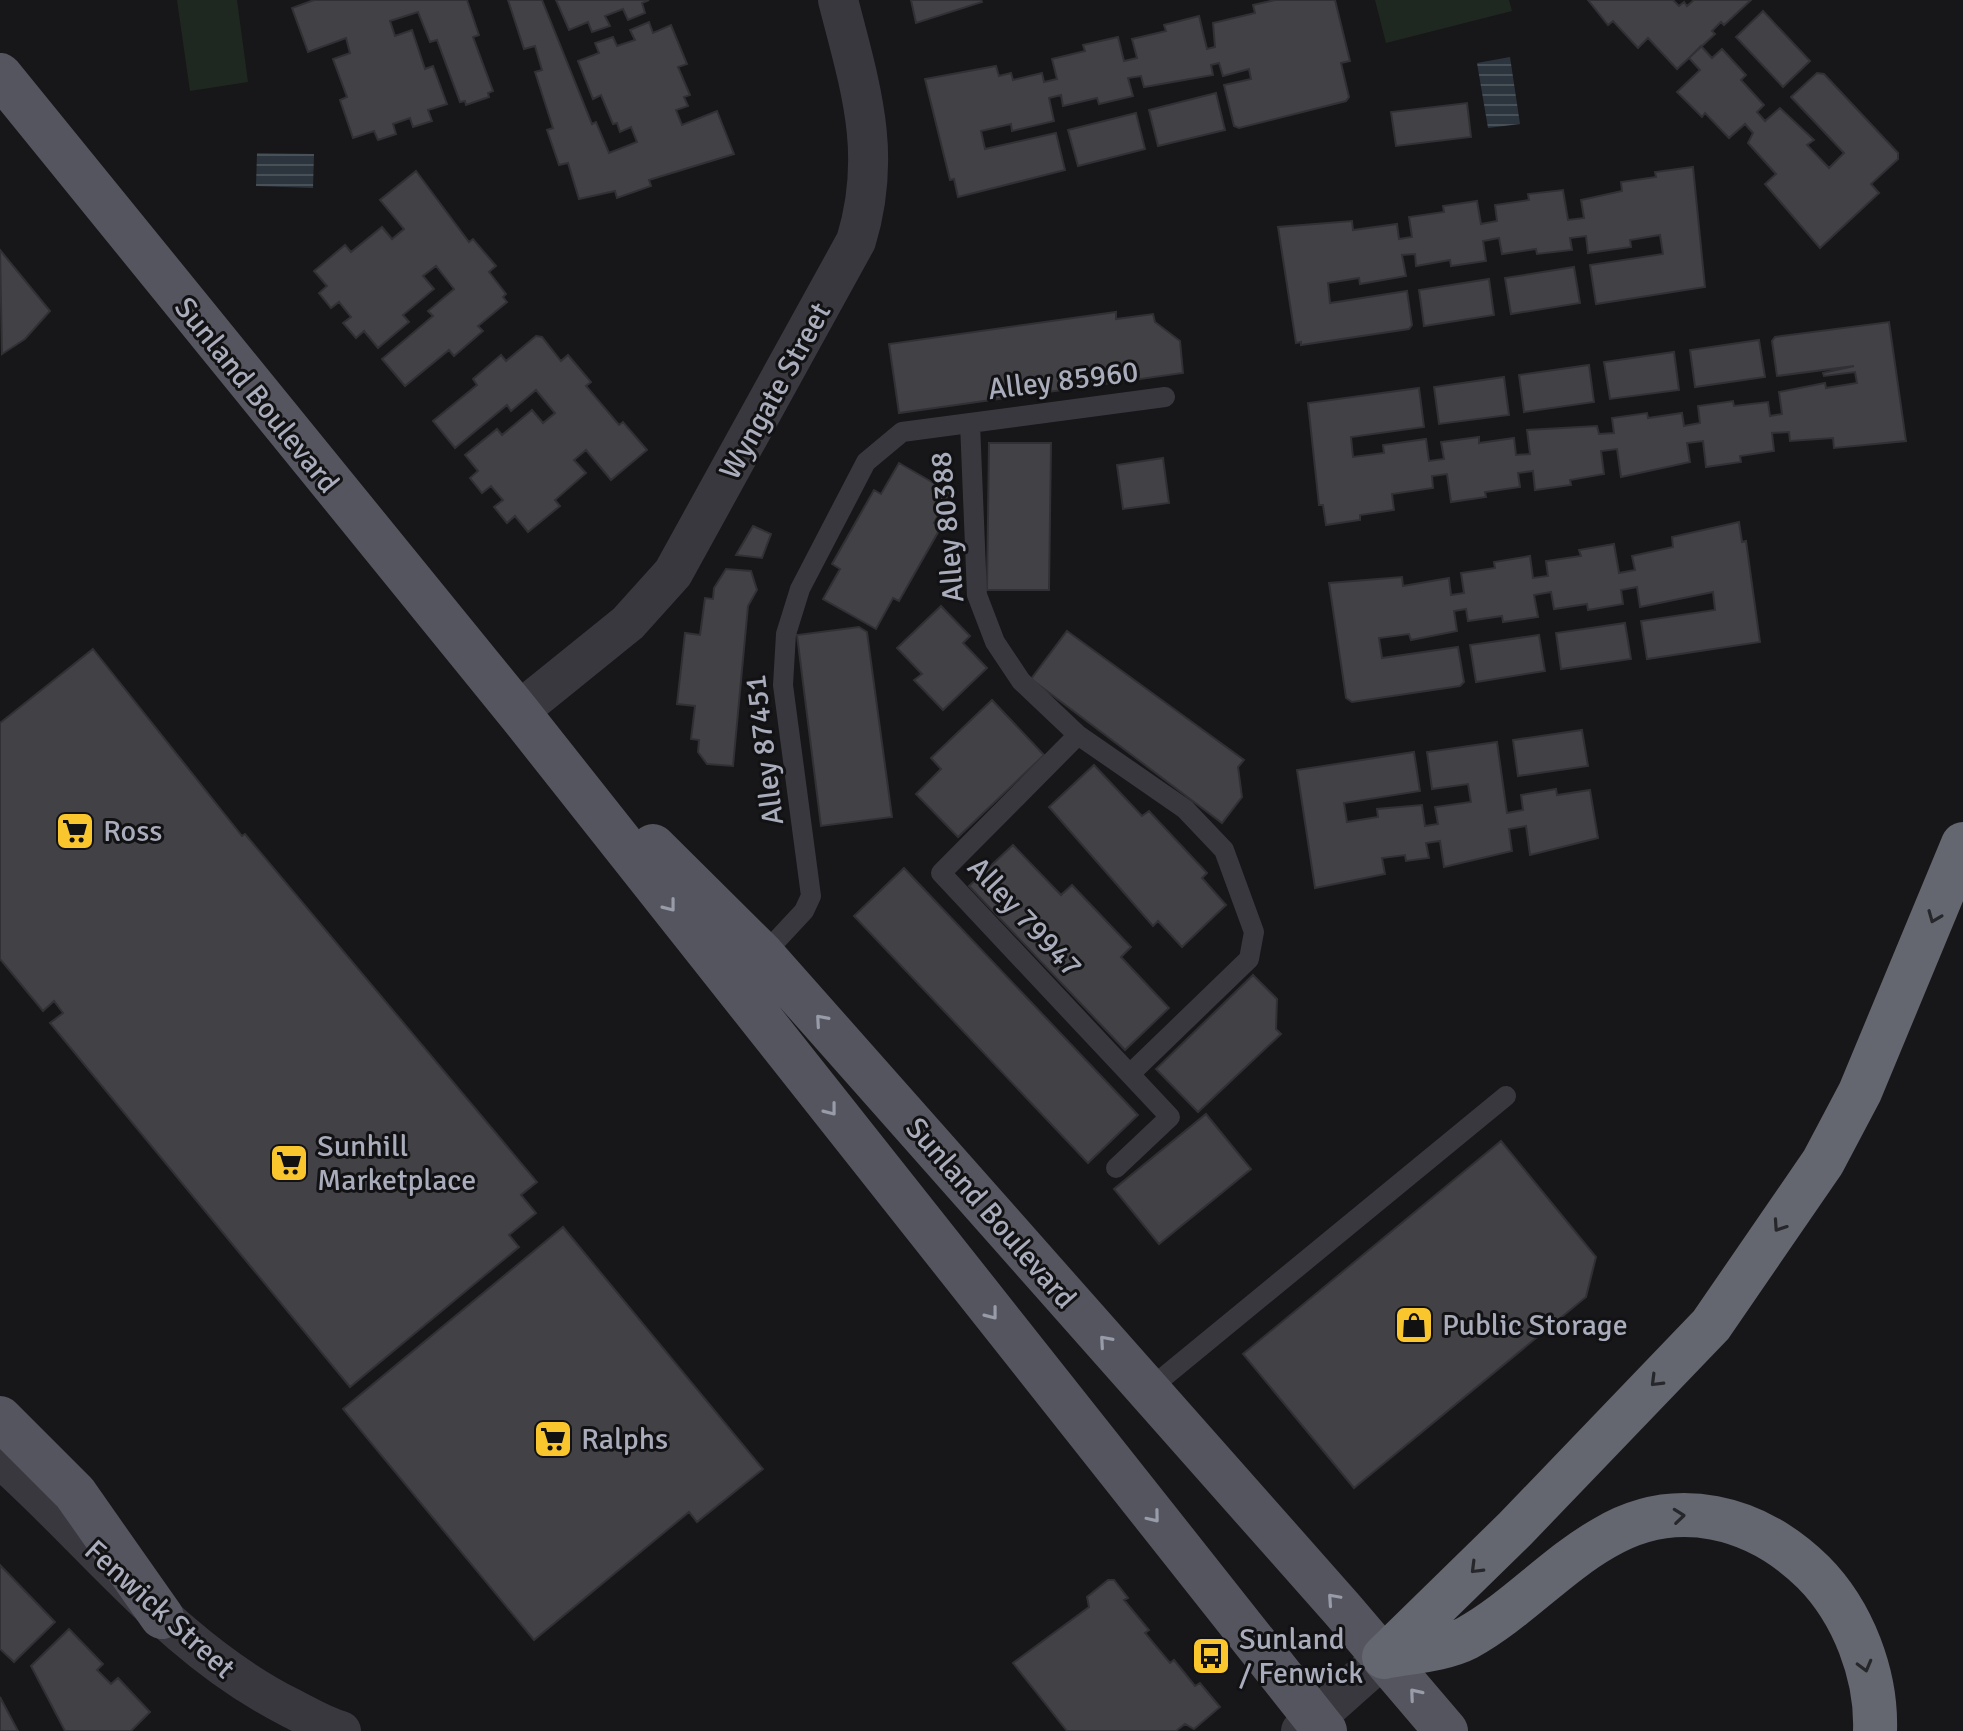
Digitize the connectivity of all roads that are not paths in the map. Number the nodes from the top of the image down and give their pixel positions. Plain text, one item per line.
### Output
1 (838, 0) edge
2 (0, 75) edge
3 (1165, 397) dead end
4 (970, 423) junction
5 (518, 712) junction
6 (1078, 735) junction
7 (1963, 844) edge
8 (763, 955) junction
9 (1130, 1074) junction
10 (1506, 1096) dead end
11 (1116, 1168) dead end
12 (1148, 1390) junction
13 (0, 1418) edge
14 (0, 1458) edge
15 (162, 1617) junction
16 (1384, 1657) junction
17 (1314, 1727) edge
18 (341, 1731) edge
19 (1446, 1731) edge
20 (1875, 1731) edge

1 - 5 street, Wyngate Street
2 - 5 main road, Sunland Boulevard
3 - 4 lane, Alley 85960
4 - 6 lane, Alley 80388
4 - 8 lane, Alley 87451
5 - 8 main road, Sunland Boulevard
5 -> 17 main road, Sunland Boulevard
6 - 9 lane, Alley 80388
6 - 9 lane, Alley 79947
7 -> 16 highway
12 -> 8 main road, Sunland Boulevard
9 - 11 lane
10 - 12 lane
16 -> 12 main road, Sunland Boulevard
13 - 15 main road
14 - 15 street, Fenwick Street
15 - 18 street, Fenwick Street
16 - 17 street
19 -> 16 main road, Sunland Boulevard
16 -> 20 highway

